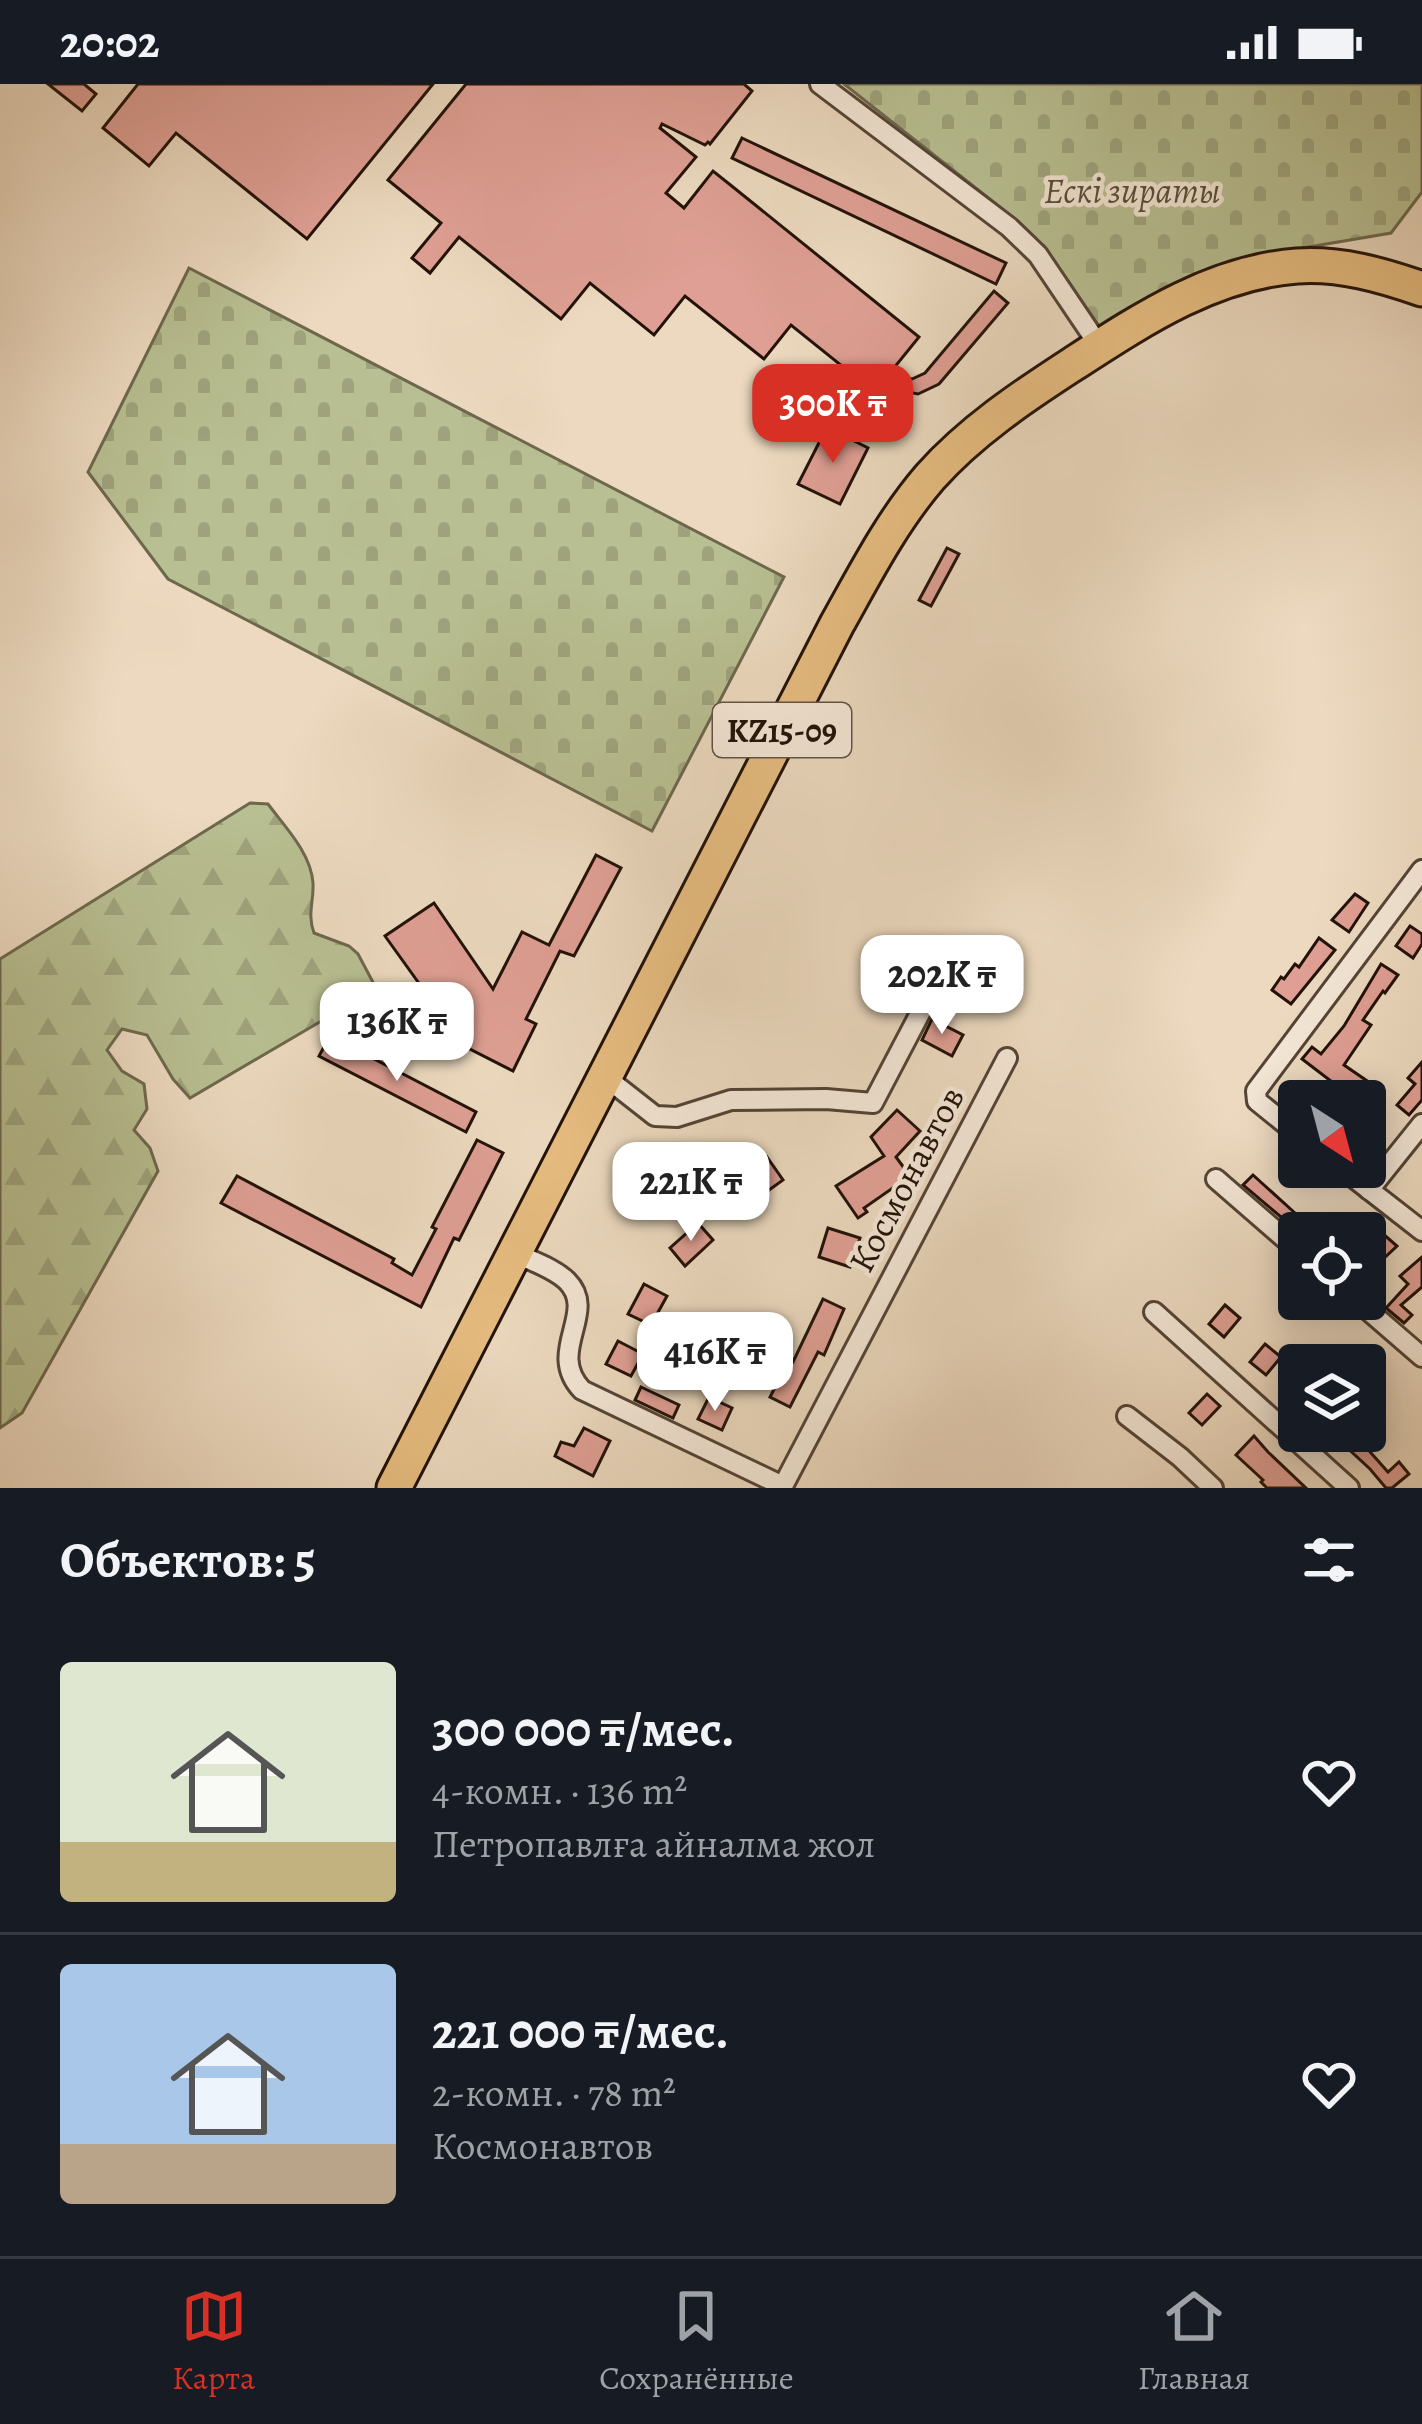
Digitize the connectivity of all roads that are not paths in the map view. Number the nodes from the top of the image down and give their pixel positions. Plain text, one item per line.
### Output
1 (820, 84) edge
2 (1422, 289) edge
3 (1100, 347) junction
4 (1422, 870) edge
5 (927, 1000) dead end
6 (1007, 1058) dead end
7 (604, 1076) junction
8 (1278, 1118) edge
9 (1422, 1124) edge
10 (1216, 1179) dead end
11 (1366, 1188) edge
12 (1369, 1190) junction
13 (1422, 1231) edge
14 (1278, 1233) edge
15 (515, 1253) junction
16 (1154, 1312) dead end
17 (1379, 1320) edge
18 (1422, 1357) edge
19 (1127, 1416) dead end
20 (394, 1488) edge
21 (1213, 1488) edge
22 (1349, 1488) edge

1 - 3 street
2 - 3 highway, KZ15-09
3 - 7 highway, KZ15-09
4 - 8 street
5 - 7 street, Космонавтов
6 - 15 street, Космонавтов
7 - 15 highway, KZ15-09
9 - 12 street
10 - 14 street
11 - 12 street
12 - 13 street
15 - 20 highway, KZ15-09
16 - 22 street
17 - 18 street
19 - 21 street

